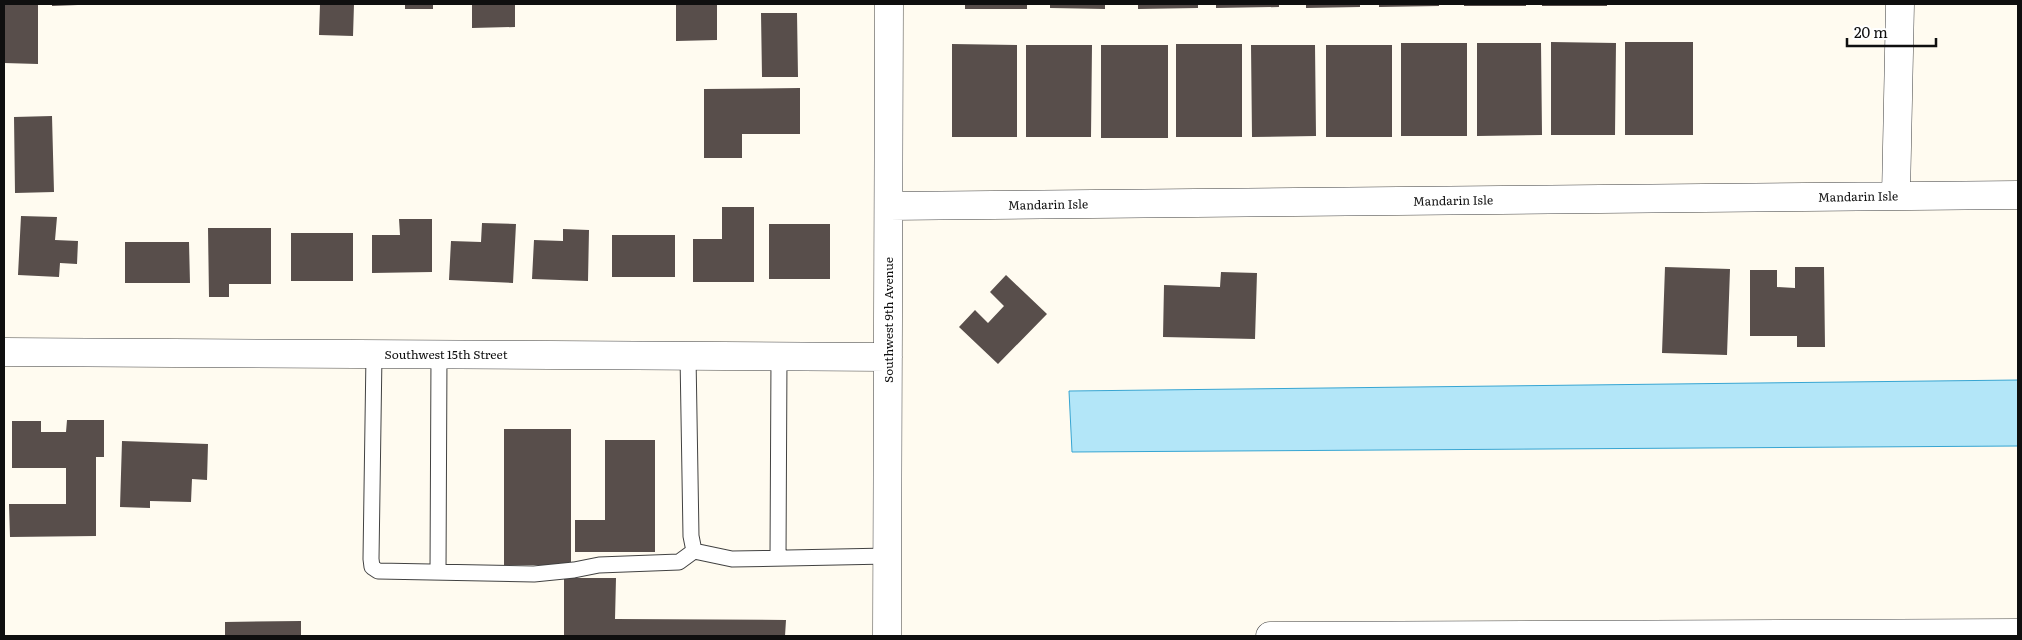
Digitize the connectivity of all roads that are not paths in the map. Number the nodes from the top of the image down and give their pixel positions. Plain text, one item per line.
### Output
1 (889, 4) edge
2 (1900, 4) edge
3 (2018, 195) edge
4 (1896, 196) junction
5 (888, 206) junction
6 (4, 352) edge
7 (374, 354) junction
8 (439, 354) junction
9 (688, 356) junction
10 (779, 356) junction
11 (888, 356) junction
12 (694, 551) junction
13 (888, 556) junction
14 (778, 558) junction
15 (438, 572) junction
16 (2018, 633) edge
17 (887, 636) edge
18 (1270, 636) edge

1 - 5 street, Southwest 9th Avenue
2 - 4 street
3 - 4 street, Mandarin Isle
4 - 5 street, Mandarin Isle
5 - 11 street, Southwest 9th Avenue
6 - 7 street, Southwest 15th Street
7 - 8 street, Southwest 15th Street
7 - 15 lane
8 - 9 street, Southwest 15th Street
8 - 15 lane
9 - 10 street, Southwest 15th Street
9 - 12 lane
10 - 11 street, Southwest 15th Street
10 - 14 lane
11 - 13 street, Southwest 9th Avenue
12 - 14 lane
12 - 15 lane
13 - 14 lane
13 - 17 street, Southwest 9th Avenue
16 - 18 street

